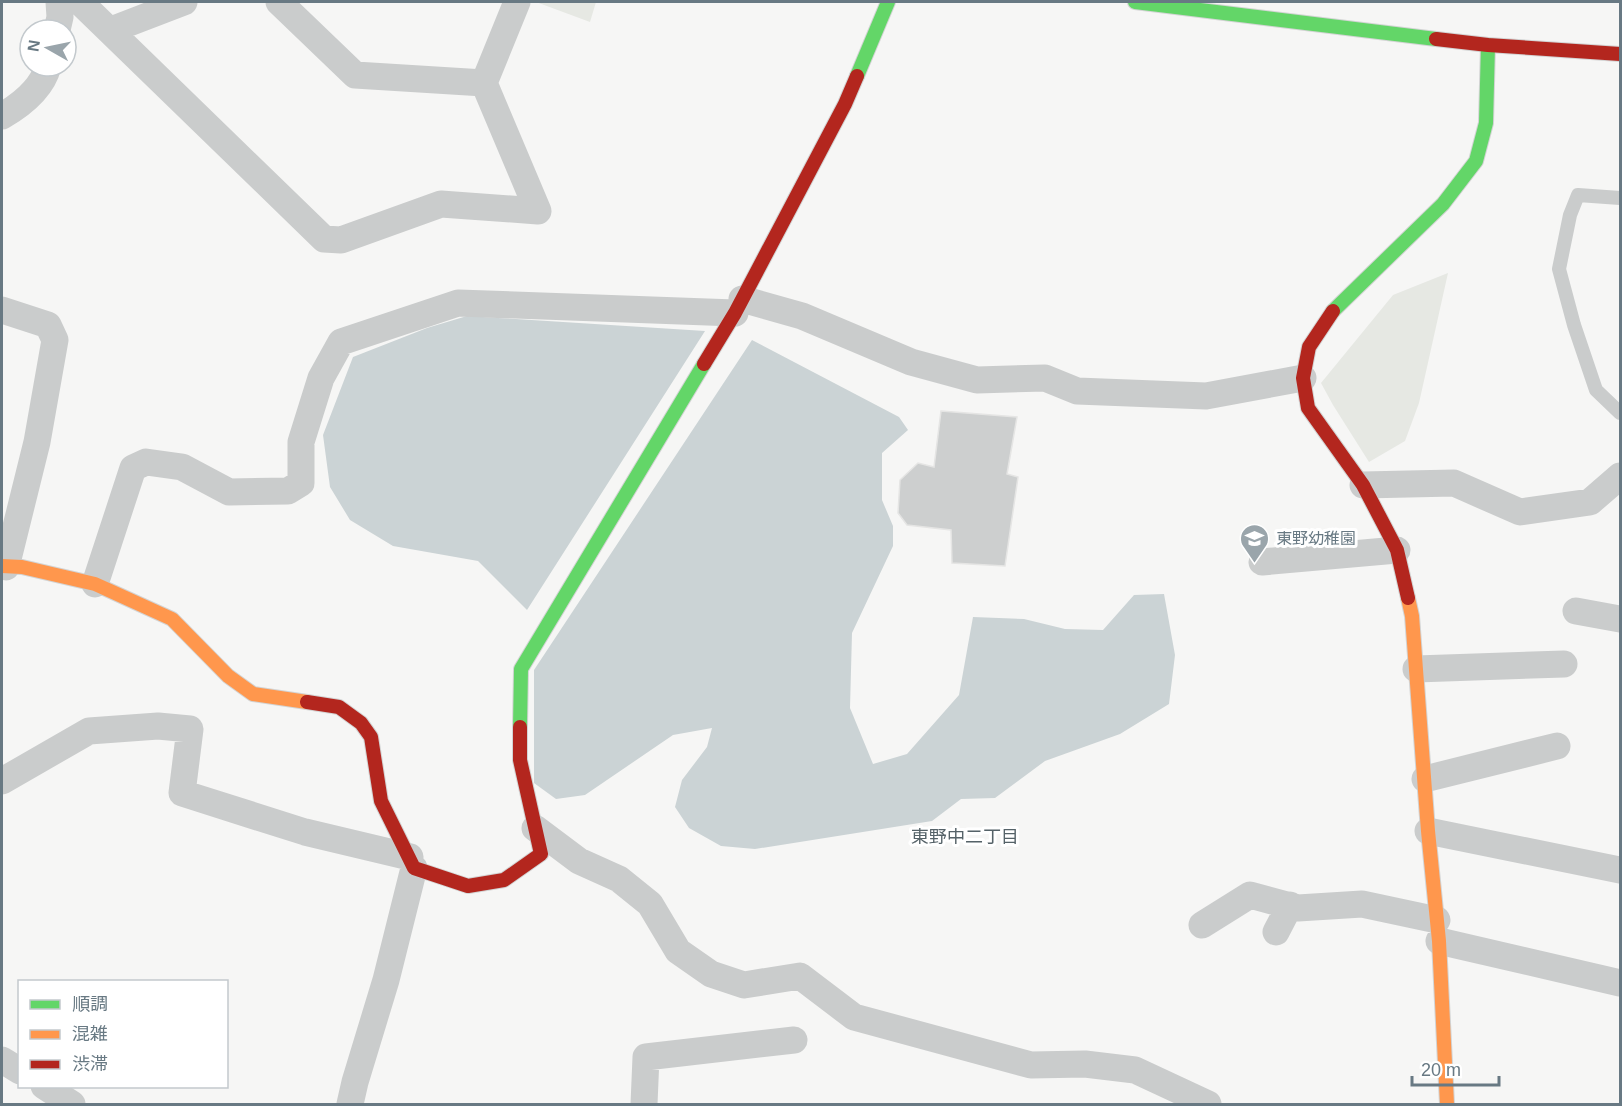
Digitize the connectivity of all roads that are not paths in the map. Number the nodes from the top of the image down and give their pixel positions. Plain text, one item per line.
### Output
1 (59, 2) edge
2 (80, 2) edge
3 (184, 2) edge
4 (279, 2) edge
5 (517, 2) edge
6 (888, 2) edge
7 (1135, 2) edge
8 (60, 18) edge
9 (111, 30) junction
10 (1488, 45) junction
11 (1620, 54) edge
12 (44, 78) edge
13 (484, 83) junction
14 (2, 116) edge
15 (1620, 198) edge
16 (738, 306) junction
17 (2, 310) edge
18 (1303, 378) junction
19 (1620, 413) edge
20 (1620, 476) edge
21 (1363, 485) junction
22 (1397, 550) junction
23 (1262, 562) dead end
24 (4, 566) edge
25 (95, 584) junction
26 (1576, 611) dead end
27 (1620, 619) edge
28 (1564, 664) dead end
29 (1416, 669) junction
30 (1557, 746) dead end
31 (1425, 779) junction
32 (2, 781) edge
33 (535, 828) junction
34 (1428, 831) junction
35 (412, 863) junction
36 (1620, 870) edge
37 (1290, 905) junction
38 (1202, 925) dead end
39 (1438, 931) junction
40 (1276, 932) dead end
41 (1620, 983) edge
42 (794, 1040) dead end
43 (2, 1060) edge
44 (18, 1070) edge
45 (47, 1088) edge
46 (72, 1104) edge
47 (350, 1104) edge
48 (644, 1104) edge
49 (1208, 1104) edge
50 (1447, 1104) edge

1 - 8 street
2 - 9 street
3 - 9 street
4 - 13 street
5 - 13 street
6 - 16 street
7 - 10 street
9 - 13 street
10 - 11 street
10 - 18 street
12 - 14 street
15 - 19 lane
16 - 18 street
16 - 25 street
16 - 33 street
17 - 24 street
18 - 21 street
20 - 21 street
21 - 22 street
22 - 23 street
22 - 29 street
24 - 25 street
25 - 35 street
26 - 27 street
28 - 29 street
29 - 31 street
30 - 31 street
31 - 34 street
32 - 35 street
33 - 35 street
33 - 49 street
34 - 36 street
34 - 39 street
35 - 47 street
37 - 38 street
37 - 39 street
37 - 40 street
39 - 41 street
39 - 50 street
42 - 48 street
43 - 44 street
45 - 46 street

